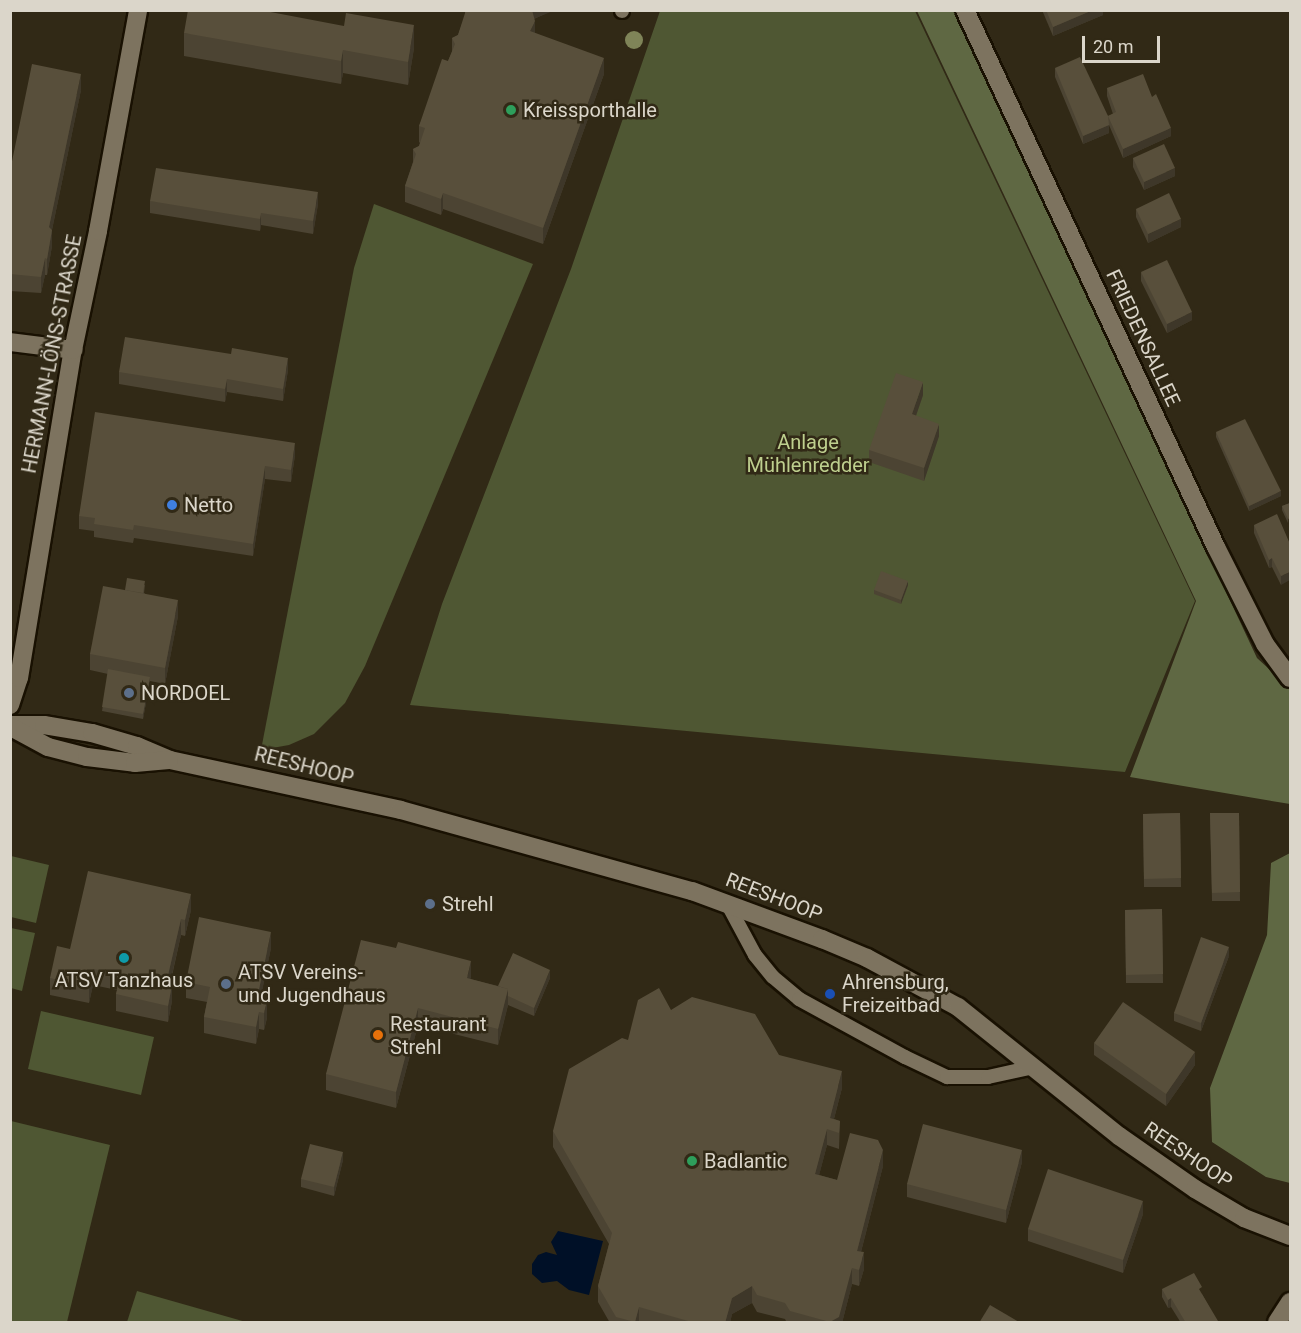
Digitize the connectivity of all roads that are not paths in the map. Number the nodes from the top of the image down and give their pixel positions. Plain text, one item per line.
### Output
1 (138, 10) edge
2 (965, 10) edge
3 (10, 342) edge
4 (73, 350) junction
5 (1290, 678) edge
6 (10, 705) edge
7 (10, 726) edge
8 (727, 903) junction
9 (1033, 1067) junction
10 (1290, 1236) edge
11 (1290, 1302) edge
12 (1277, 1323) edge

1 - 4 street, HERMANN-LÖNS-STRASSE
2 - 5 street, FRIEDENSALLEE
3 - 4 street
4 - 6 street, HERMANN-LÖNS-STRASSE
7 - 8 street, REESHOOP
8 - 9 street, REESHOOP
8 - 9 lane
9 - 10 street, REESHOOP
11 - 12 street

